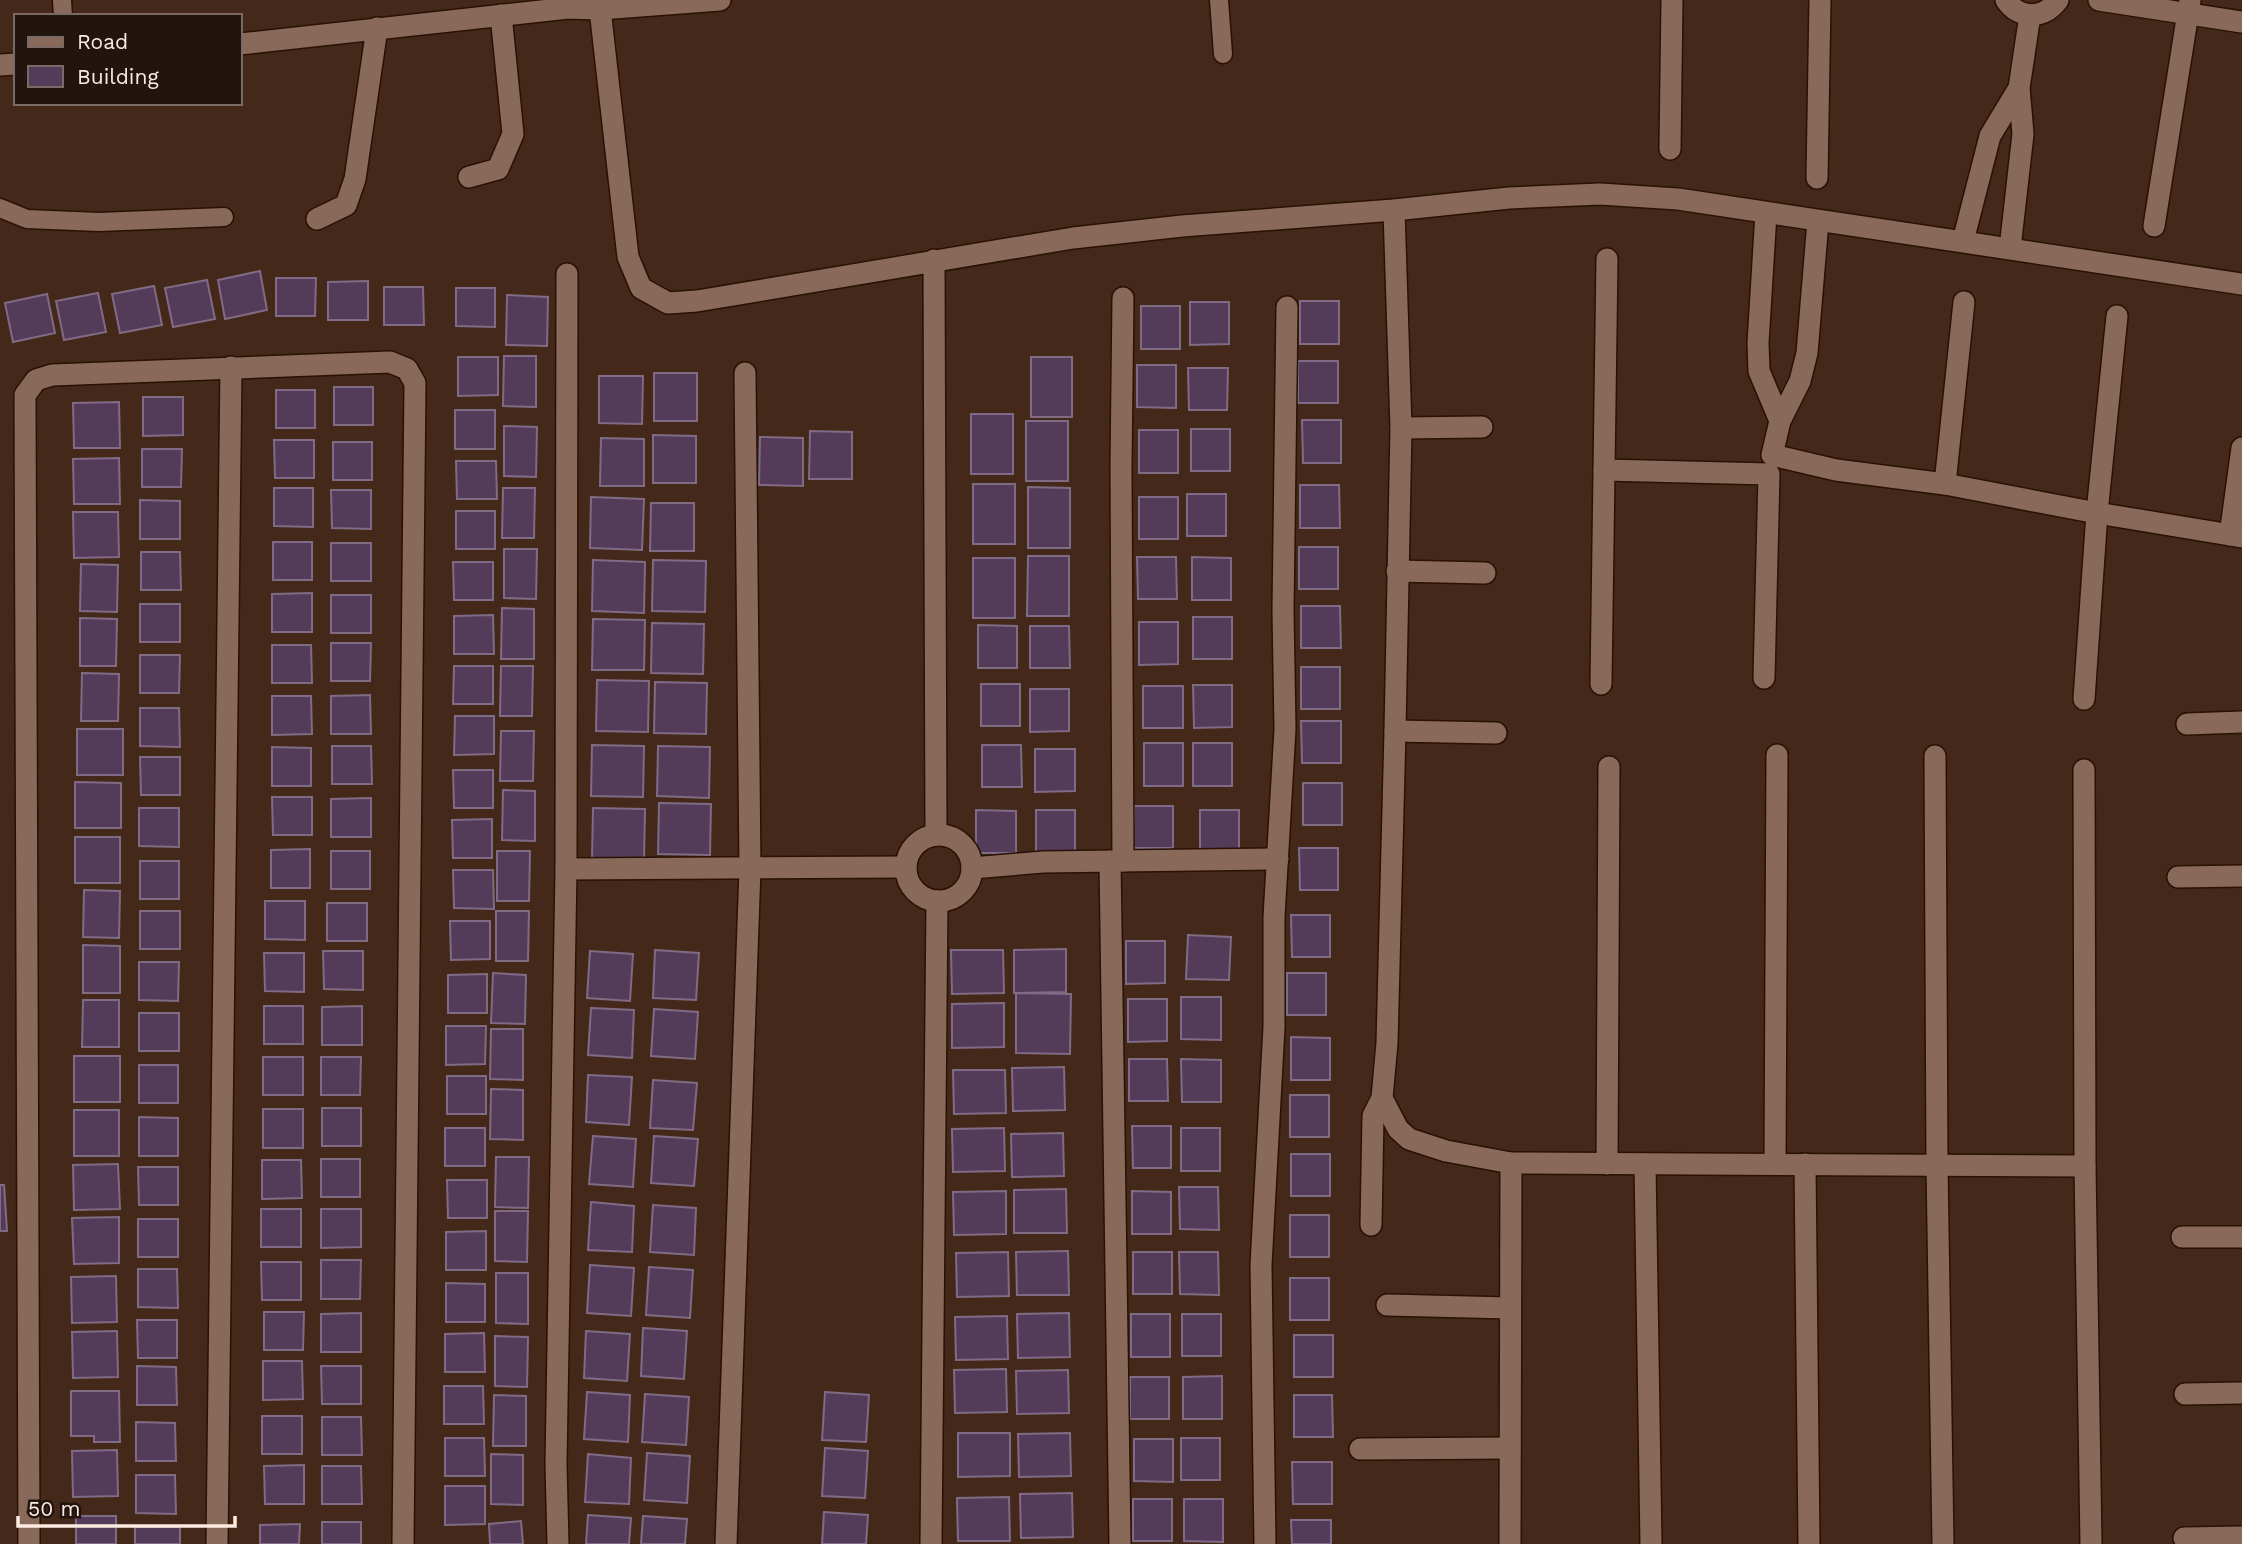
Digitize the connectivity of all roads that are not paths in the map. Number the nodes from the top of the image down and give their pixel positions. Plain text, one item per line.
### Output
1 (720, 0) edge
2 (1219, 0) edge
3 (1672, 0) edge
4 (1820, 0) edge
5 (2006, 0) edge
6 (2058, 0) edge
7 (2099, 0) edge
8 (624, 3) edge
9 (2189, 7) edge
10 (600, 9) junction
11 (501, 15) junction
12 (2030, 15) junction
13 (2242, 22) edge
14 (377, 28) junction
15 (242, 44) edge
16 (1223, 54) dead end
17 (2019, 89) junction
18 (1670, 149) dead end
19 (470, 177) dead end
20 (1817, 178) dead end
21 (0, 208) edge
22 (1394, 210) junction
23 (1766, 214) junction
24 (224, 217) dead end
25 (317, 219) dead end
26 (1818, 221) junction
27 (2154, 226) dead end
28 (1962, 242) junction
29 (2010, 248) junction
30 (1607, 259) dead end
31 (934, 260) junction
32 (567, 274) dead end
33 (2242, 284) edge
34 (1123, 298) dead end
35 (1964, 302) dead end
36 (1287, 307) dead end
37 (2117, 316) dead end
38 (231, 367) junction
39 (745, 373) dead end
40 (1780, 421) junction
41 (1401, 428) junction
42 (1482, 428) dead end
43 (2242, 448) edge
44 (1770, 465) junction
45 (1604, 470) junction
46 (1945, 484) junction
47 (2097, 513) junction
48 (2236, 536) edge
49 (1397, 571) junction
50 (1485, 573) dead end
51 (1764, 677) dead end
52 (1601, 684) dead end
53 (2084, 699) dead end
54 (2242, 722) edge
55 (2187, 724) dead end
56 (1395, 731) junction
57 (1496, 733) dead end
58 (1777, 755) dead end
59 (1934, 756) dead end
60 (1609, 767) dead end
61 (2084, 770) dead end
62 (936, 835) junction
63 (1278, 859) junction
64 (1117, 861) junction
65 (906, 867) junction
66 (972, 867) junction
67 (566, 869) junction
68 (750, 869) junction
69 (2242, 876) edge
70 (2178, 877) dead end
71 (936, 901) junction
72 (1382, 1098) junction
73 (1511, 1163) junction
74 (1607, 1164) junction
75 (1645, 1164) junction
76 (1775, 1164) junction
77 (1805, 1164) junction
78 (1937, 1165) junction
79 (2085, 1166) junction
80 (1371, 1225) dead end
81 (2182, 1237) dead end
82 (2242, 1237) edge
83 (1387, 1305) dead end
84 (1510, 1308) junction
85 (2242, 1393) edge
86 (2185, 1394) dead end
87 (1510, 1448) junction
88 (1360, 1449) dead end
89 (2242, 1537) edge
90 (2184, 1538) dead end
91 (29, 1544) edge
92 (217, 1544) edge
93 (403, 1544) edge
94 (558, 1544) edge
95 (726, 1544) edge
96 (931, 1544) edge
97 (1120, 1544) edge
98 (1265, 1544) edge
99 (1510, 1544) edge
100 (1651, 1544) edge
101 (1810, 1544) edge
102 (1943, 1544) edge
103 (2091, 1544) edge

1 - 8 street
2 - 16 lane
3 - 18 street
4 - 20 street
5 - 12 street
6 - 12 street
7 - 9 street
8 - 10 street
9 - 13 street
9 - 27 street
10 - 11 street
10 - 31 street
11 - 14 street
11 - 19 street
12 - 17 street
14 - 15 street
14 - 25 street
17 - 28 street
17 - 29 street
21 - 24 lane
22 - 23 street
22 - 31 street
22 - 41 street
23 - 26 street
23 - 40 street
26 - 28 street
26 - 40 street
28 - 29 street
29 - 33 street
30 - 45 street
31 - 62 street
32 - 67 street
34 - 64 street
35 - 46 street
36 - 63 street
37 - 47 street
38 - 91 street
38 - 92 street
38 - 93 street
39 - 68 street
40 - 44 street
41 - 42 street
41 - 49 street
43 - 48 street
44 - 45 street
44 - 46 street
44 - 51 street
45 - 52 street
46 - 47 street
47 - 48 street
47 - 53 street
49 - 50 street
49 - 56 street
54 - 55 street
56 - 57 street
56 - 72 street
58 - 76 street
59 - 78 street
60 - 74 street
61 - 79 street
62 - 65 street
62 - 66 street
63 - 64 street
63 - 98 street
64 - 66 street
64 - 97 street
65 - 68 street
65 - 71 street
66 - 71 street
67 - 68 street
67 - 94 street
68 - 95 street
69 - 70 street
71 - 96 street
72 - 73 street
72 - 80 street
73 - 74 street
73 - 84 street
74 - 75 street
75 - 76 street
75 - 100 street
76 - 77 street
77 - 78 street
77 - 101 street
78 - 79 street
78 - 102 street
79 - 103 street
81 - 82 street
83 - 84 street
84 - 87 street
85 - 86 street
87 - 88 street
87 - 99 street
89 - 90 street

